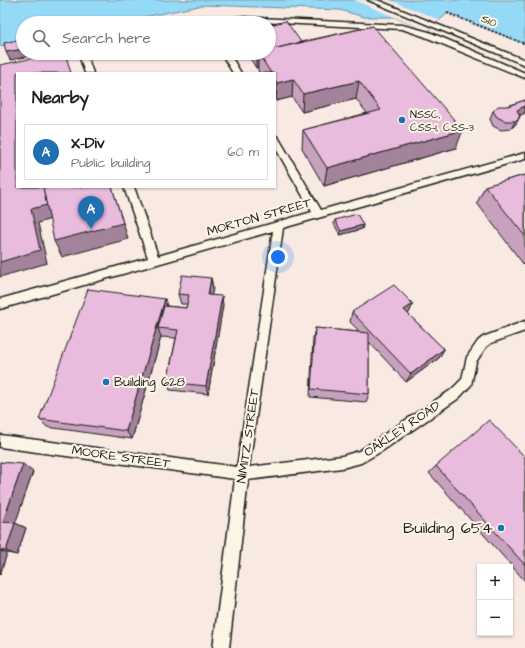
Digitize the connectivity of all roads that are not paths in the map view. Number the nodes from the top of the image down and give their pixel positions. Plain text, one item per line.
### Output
1 (371, 0) edge
2 (276, 21) edge
3 (84, 60) edge
4 (229, 60) edge
5 (525, 63) edge
6 (89, 72) edge
7 (236, 72) edge
8 (525, 76) edge
9 (276, 141) edge
10 (525, 156) edge
11 (129, 188) edge
12 (318, 214) junction
13 (279, 225) junction
14 (154, 260) junction
15 (0, 304) edge
16 (525, 326) edge
17 (0, 440) edge
18 (242, 474) junction
19 (221, 648) edge

1 - 5 lane
2 - 8 lane
3 - 6 lane
4 - 7 lane
9 - 12 lane
10 - 12 lane, MORTON STREET
11 - 14 lane
12 - 13 lane, MORTON STREET
13 - 14 lane, MORTON STREET
13 - 18 lane, NIMITZ STREET
14 - 15 lane, MORTON STREET
16 - 18 lane, OAKLEY ROAD
17 - 18 lane, MOORE STREET
18 - 19 lane, NIMITZ STREET

